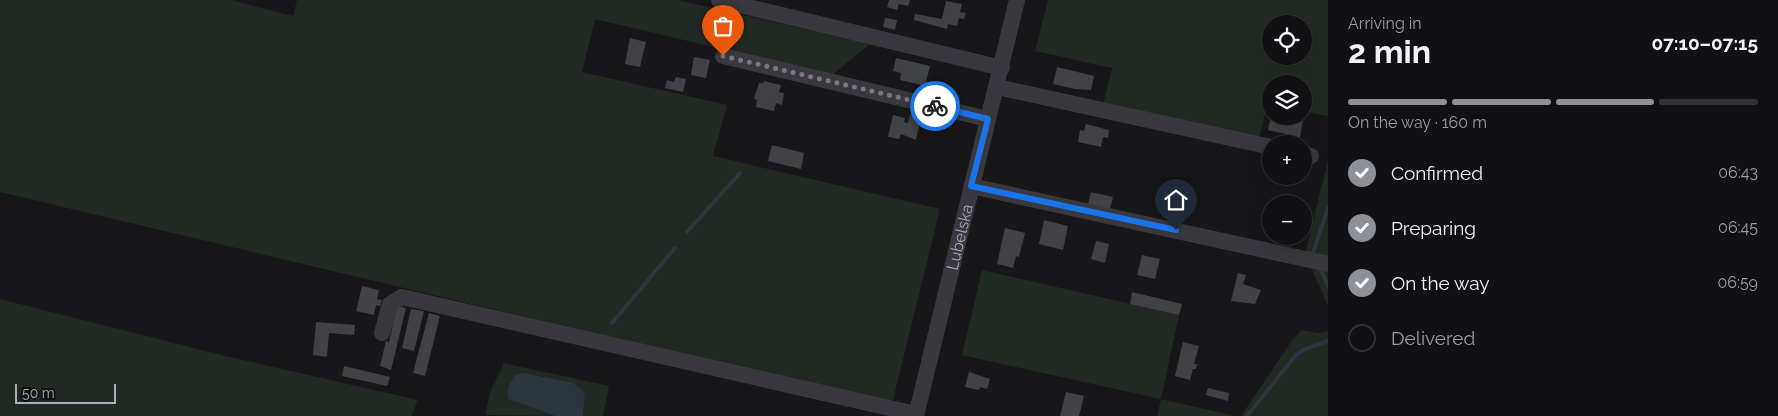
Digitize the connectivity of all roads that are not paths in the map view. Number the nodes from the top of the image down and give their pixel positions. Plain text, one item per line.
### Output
1 (719, 0) edge
2 (1017, 0) edge
3 (723, 56) dead end
4 (1002, 68) junction
5 (997, 87) junction
6 (988, 119) junction
7 (1262, 145) edge
8 (971, 186) junction
9 (1321, 262) edge
10 (382, 333) dead end
11 (916, 415) edge

1 - 4 street
2 - 4 street, Lubelska
3 - 6 street
4 - 5 street, Lubelska
5 - 6 street, Lubelska
5 - 7 street
6 - 8 street, Lubelska
8 - 9 street
8 - 11 street, Lubelska
10 - 11 street

